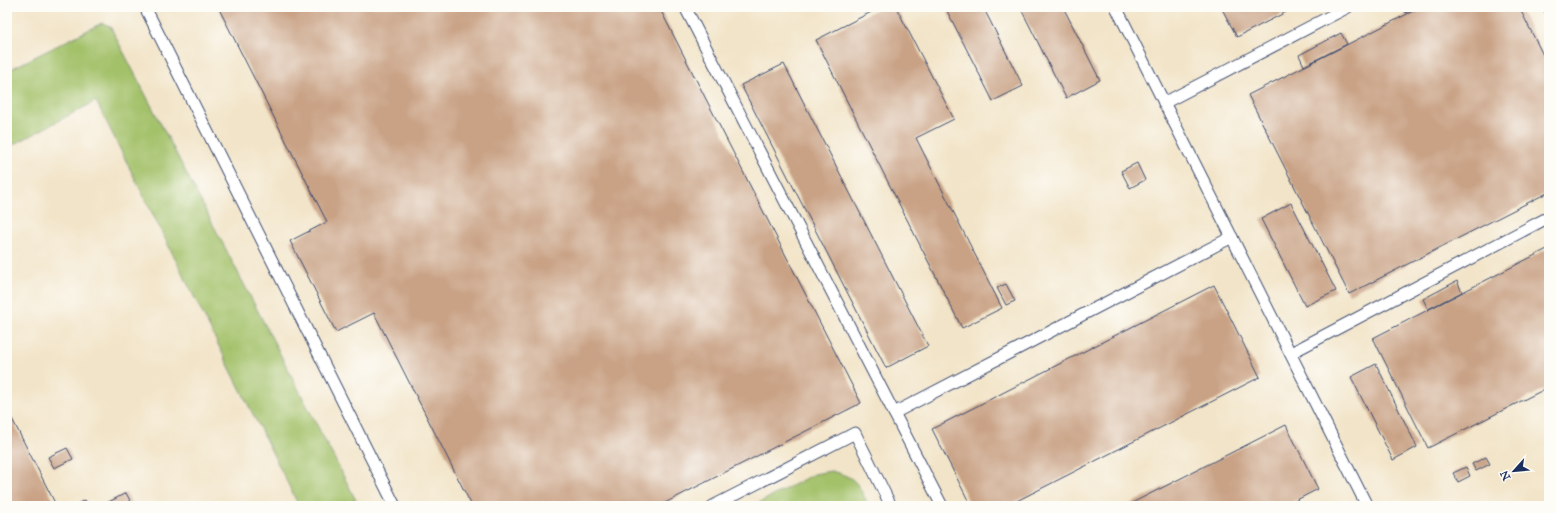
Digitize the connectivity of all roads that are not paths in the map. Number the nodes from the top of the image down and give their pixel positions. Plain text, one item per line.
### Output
1 (145, 7) edge
2 (685, 7) edge
3 (1116, 7) edge
4 (1348, 7) edge
5 (1164, 102) junction
6 (1549, 217) edge
7 (1232, 237) junction
8 (1291, 353) junction
9 (894, 412) junction
10 (395, 506) edge
11 (713, 506) edge
12 (891, 506) edge
13 (942, 506) edge
14 (1367, 506) edge

1 - 10 lane
2 - 9 lane
3 - 5 lane
4 - 5 lane
5 - 7 lane
6 - 8 lane
7 - 8 lane
7 - 9 lane
8 - 14 lane
9 - 13 lane
11 - 12 lane

